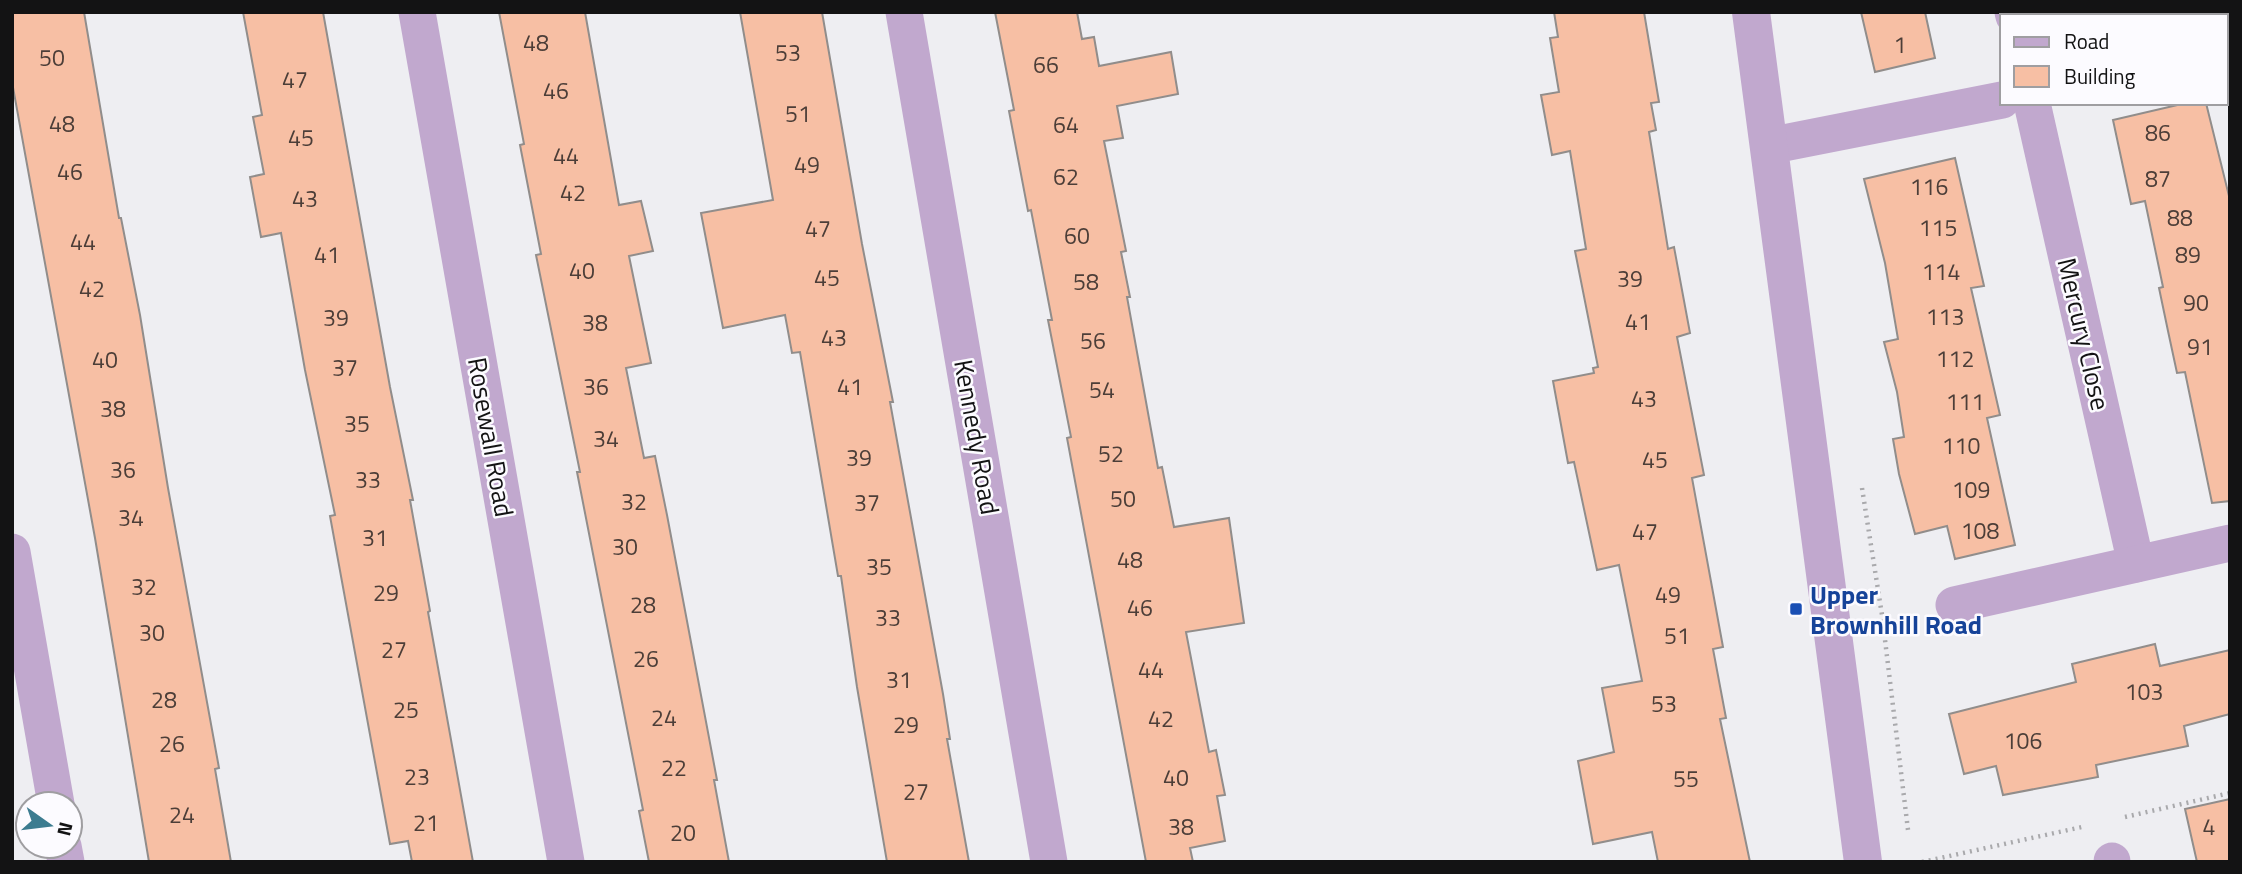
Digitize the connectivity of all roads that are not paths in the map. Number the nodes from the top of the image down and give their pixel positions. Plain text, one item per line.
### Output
1 (417, 12) edge
2 (904, 12) edge
3 (1751, 12) edge
4 (2000, 100) edge
5 (2032, 105) edge
6 (1769, 146) junction
7 (2230, 543) edge
8 (12, 552) edge
9 (2136, 564) junction
10 (1954, 605) dead end
11 (54, 790) edge
12 (566, 862) edge
13 (1049, 862) edge
14 (1863, 862) edge

1 - 12 street, Rosewall Road
2 - 13 street, Kennedy Road
3 - 6 street
4 - 6 street
5 - 9 street, Mercury Close
6 - 14 street
7 - 9 street
8 - 11 street
9 - 10 street

